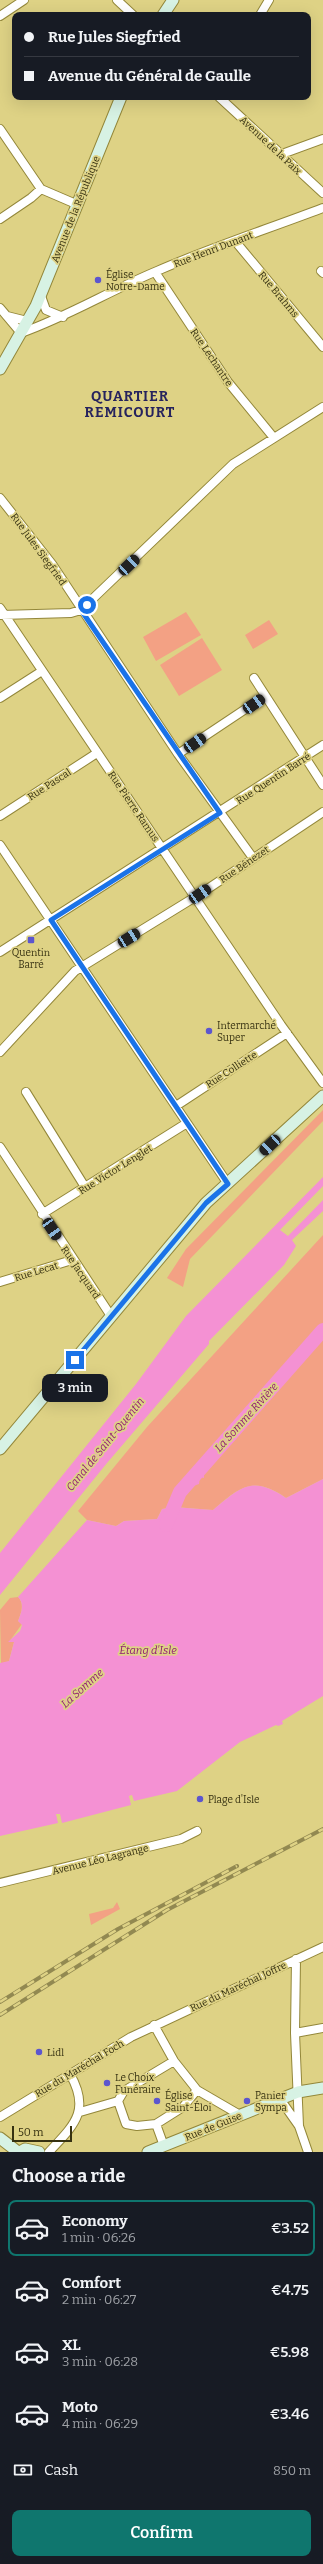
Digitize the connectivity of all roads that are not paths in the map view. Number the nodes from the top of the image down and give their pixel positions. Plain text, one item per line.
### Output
1 (24, 0) edge
2 (117, 0) edge
3 (172, 0) edge
4 (269, 0) edge
5 (130, 12) edge
6 (165, 12) edge
7 (262, 12) edge
8 (0, 16) edge
9 (120, 100) edge
10 (222, 100) edge
11 (1, 132) edge
12 (323, 139) edge
13 (282, 154) junction
14 (41, 189) junction
15 (323, 193) edge
16 (76, 204) junction
17 (323, 208) edge
18 (0, 220) edge
19 (235, 241) junction
20 (155, 272) junction
21 (41, 296) junction
22 (0, 308) edge
23 (3, 316) edge
24 (63, 317) junction
25 (27, 321) junction
26 (22, 333) junction
27 (323, 347) edge
28 (0, 369) edge
29 (323, 407) edge
30 (274, 438) junction
31 (0, 498) edge
32 (81, 610) junction
33 (2, 612) edge
34 (42, 671) junction
35 (254, 678) dead end
36 (265, 696) junction
37 (0, 698) edge
38 (323, 745) edge
39 (98, 752) junction
40 (178, 754) junction
41 (305, 757) junction
42 (323, 785) edge
43 (323, 812) edge
44 (220, 813) junction
45 (0, 816) edge
46 (0, 845) edge
47 (162, 849) junction
48 (252, 858) junction
49 (195, 897) junction
50 (51, 920) junction
51 (0, 952) edge
52 (81, 968) junction
53 (287, 1033) junction
54 (0, 1052) edge
55 (323, 1083) edge
56 (26, 1092) dead end
57 (323, 1096) edge
58 (176, 1106) junction
59 (188, 1123) junction
60 (0, 1147) edge
61 (3, 1159) edge
62 (228, 1184) junction
63 (85, 1187) junction
64 (42, 1214) junction
65 (72, 1260) junction
66 (0, 1282) edge
67 (111, 1316) junction
68 (0, 1450) edge
69 (197, 1831) dead end
70 (0, 1883) edge
71 (323, 1947) edge
72 (296, 1959) junction
73 (154, 2026) junction
74 (323, 2028) edge
75 (295, 2033) junction
76 (174, 2061) junction
77 (70, 2074) junction
78 (323, 2088) edge
79 (196, 2090) junction
80 (298, 2092) junction
81 (280, 2100) junction
82 (118, 2102) junction
83 (80, 2112) junction
84 (3, 2115) edge
85 (240, 2115) junction
86 (156, 2124) junction
87 (299, 2126) junction
88 (2, 2140) edge
89 (164, 2146) junction
90 (19, 2152) edge
91 (39, 2152) edge
92 (49, 2152) edge
93 (148, 2152) edge
94 (308, 2152) edge

1 - 8 street
2 - 5 street
3 - 6 street
4 - 7 street
9 - 16 street, Avenue de la République
10 - 13 street, Avenue de la Paix
11 - 14 street
12 - 13 street
13 - 15 street, Avenue de la Paix
14 - 16 street
14 - 18 street
16 - 21 street, Avenue de la République
17 - 19 street, Rue Henri Dunant
19 - 20 street, Rue Henri Dunant
19 - 27 street, Rue Brahms
20 - 24 street, Rue Henri Dunant
20 - 30 street, Rue Lechantre
21 - 24 street
21 - 25 street, Avenue de la République
22 - 23 street
23 - 25 street
23 - 26 street
24 - 26 street, Rue Henri Dunant
25 - 26 street, Avenue de la République
26 - 28 street, Avenue de la République
29 - 30 street
30 - 32 street
31 - 32 street, Rue Jules Siegfried
32 - 33 street
32 - 40 street, Rue Jules Siegfried
33 - 34 street, Rue Pierre Ramus
34 - 37 street
34 - 39 street, Rue Pierre Ramus
35 - 36 street
36 - 40 street
36 - 41 street
38 - 41 street, Rue Quentin Barré
39 - 45 street, Rue Pascal
39 - 47 street, Rue Pierre Ramus
40 - 44 street, Rue Jules Siegfried
41 - 42 street
41 - 44 street, Rue Quentin Barré
43 - 48 street, Rue Bénezet
44 - 47 street, Rue Quentin Barré
44 - 48 street, Rue Jules Siegfried
46 - 50 street
47 - 49 street, Rue Pierre Ramus
47 - 50 street, Rue Quentin Barré
48 - 49 street, Rue Bénezet
49 - 52 street, Rue Bénezet
49 - 53 street, Rue Pierre Ramus
50 - 51 street, Rue Quentin Barré
50 - 52 street
52 - 54 street, Rue Bénezet
52 - 58 street
53 - 55 street, Rue Pierre Ramus
53 - 58 street, Rue Colliette
56 - 63 street
57 - 62 street
58 - 59 street
59 - 62 street
59 - 63 street, Rue Victor Lenglet
60 - 61 street, Rue Jacquard
61 - 64 street, Rue Jacquard
62 - 67 street
63 - 64 street, Rue Victor Lenglet
64 - 65 street, Rue Jacquard
65 - 66 street, Rue Lecat
65 - 67 street, Rue Jacquard
67 - 68 street
69 - 70 street, Avenue Léo Lagrange
71 - 72 street, Rue du Maréchal Joffre
72 - 73 street, Rue du Maréchal Joffre
72 - 75 street
73 - 76 street
73 - 77 street, Rue du Maréchal Foch
74 - 75 street
75 - 80 street
76 - 79 street
76 - 82 street
77 - 83 street
77 - 84 street, Rue du Maréchal Foch
78 - 80 street, Rue de Guise
79 - 85 street
79 - 86 street
80 - 81 street, Rue de Guise
80 - 87 street
81 - 85 street, Rue de Guise
81 - 87 street
82 - 83 street
82 - 86 street
83 - 92 street
85 - 89 street, Rue de Guise
86 - 89 street
87 - 94 street
88 - 90 street
89 - 93 street, Rue de Guise
90 - 91 street

